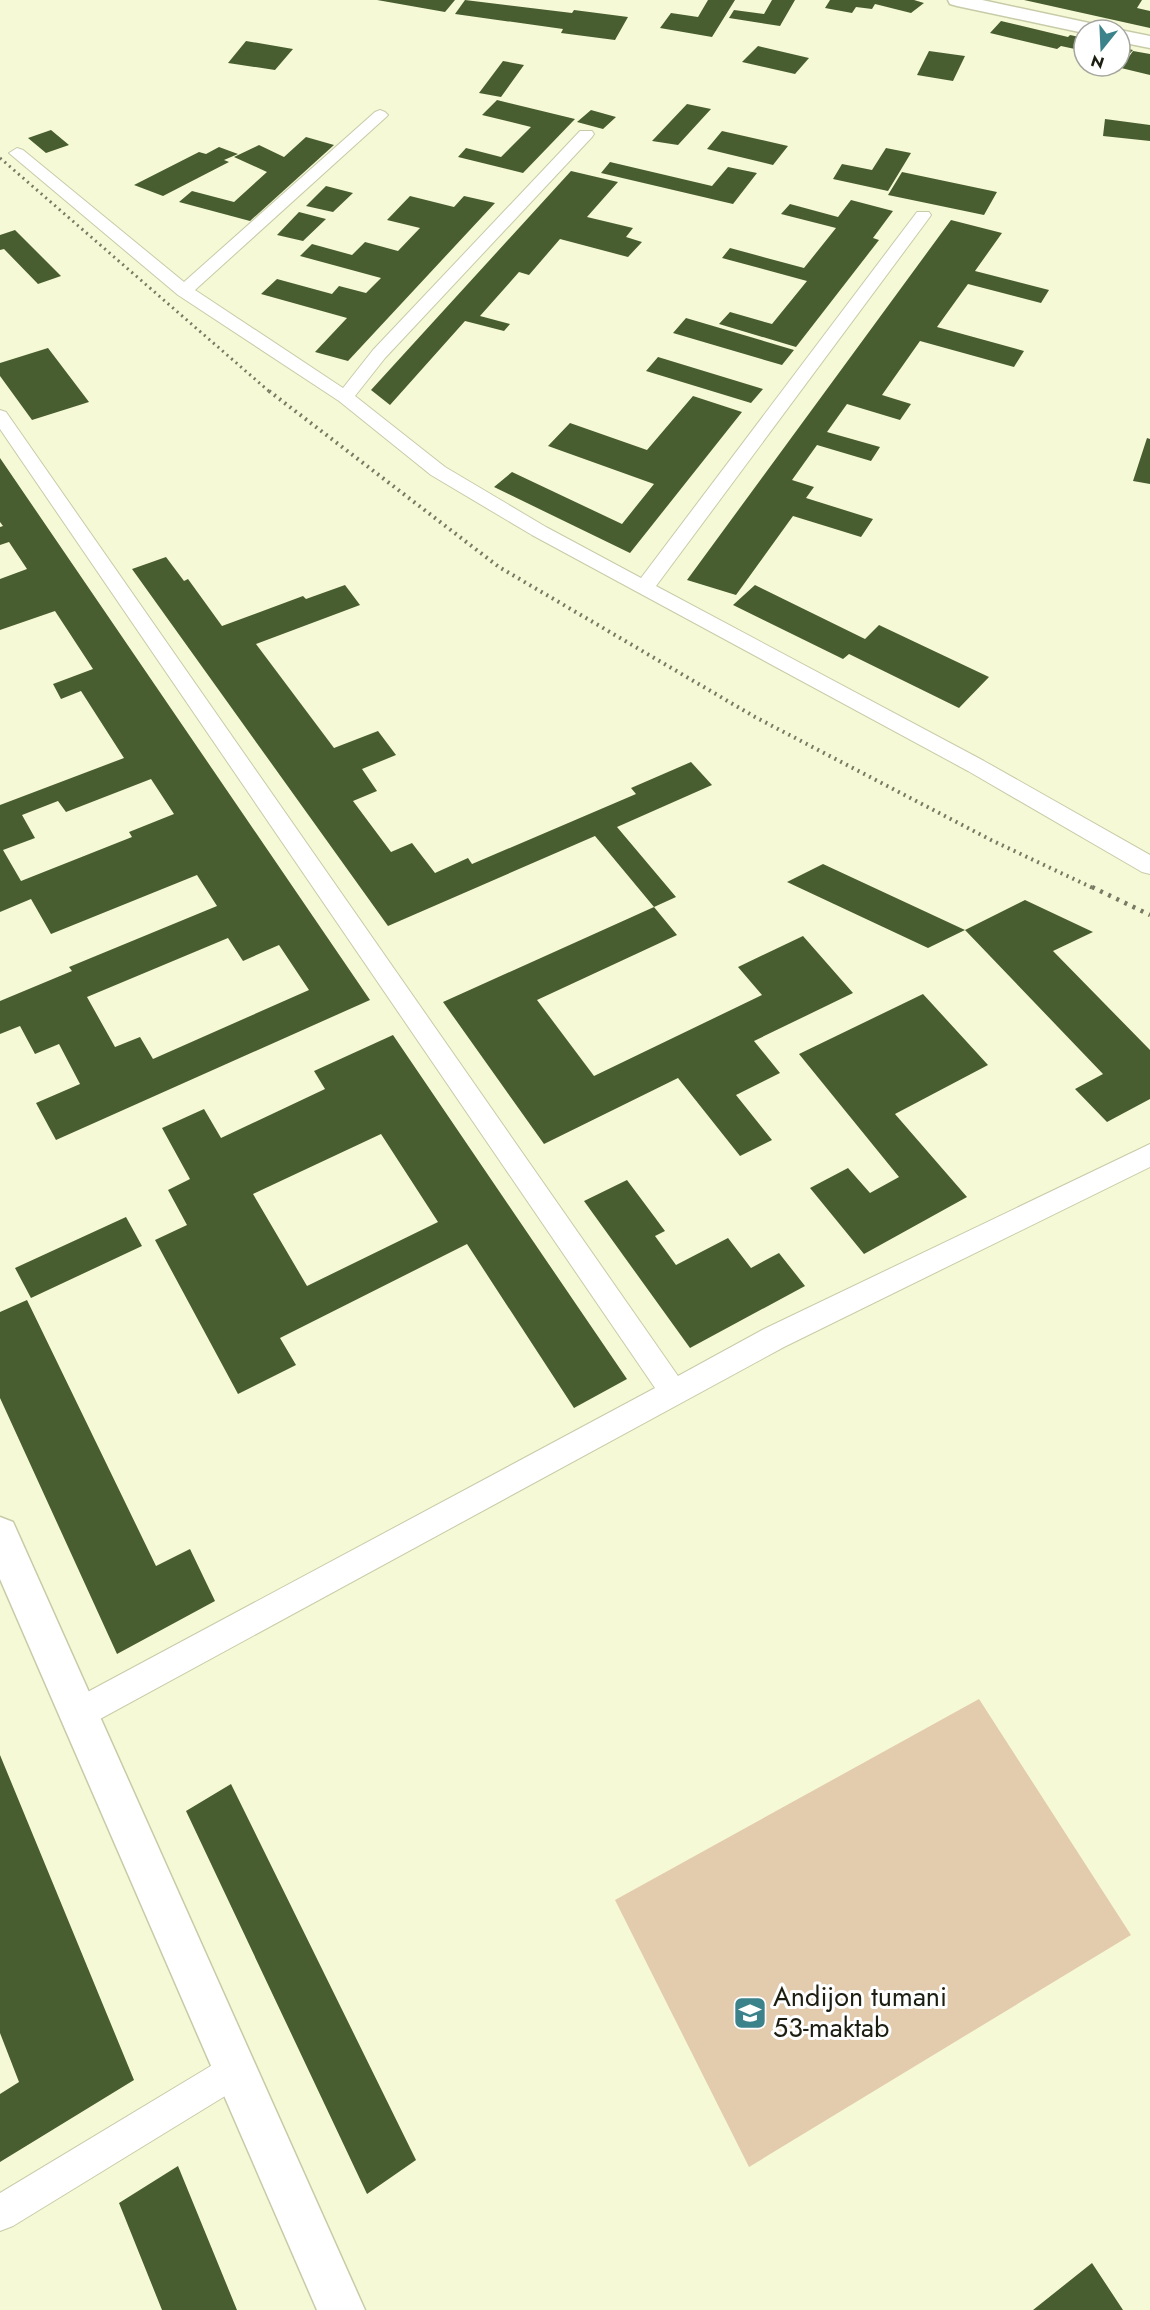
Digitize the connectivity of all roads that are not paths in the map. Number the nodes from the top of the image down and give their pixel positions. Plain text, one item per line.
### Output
1 (957, 0) edge
2 (1072, 25) edge
3 (1132, 38) edge
4 (1150, 42) edge
5 (380, 115) dead end
6 (586, 134) dead end
7 (17, 153) dead end
8 (922, 216) dead end
9 (184, 291) junction
10 (345, 397) junction
11 (0, 416) edge
12 (644, 588) junction
13 (1150, 866) edge
14 (1150, 1155) edge
15 (673, 1392) junction
16 (0, 1535) edge
17 (78, 1714) junction
18 (236, 2070) junction
19 (0, 2213) edge
20 (341, 2310) edge

1 - 2 street
3 - 4 street
5 - 9 lane
6 - 10 lane
7 - 9 lane
8 - 12 lane
9 - 10 lane
10 - 12 lane
11 - 15 lane
12 - 13 lane
14 - 15 lane
15 - 17 lane
16 - 17 street
17 - 18 street
18 - 19 lane
18 - 20 street

